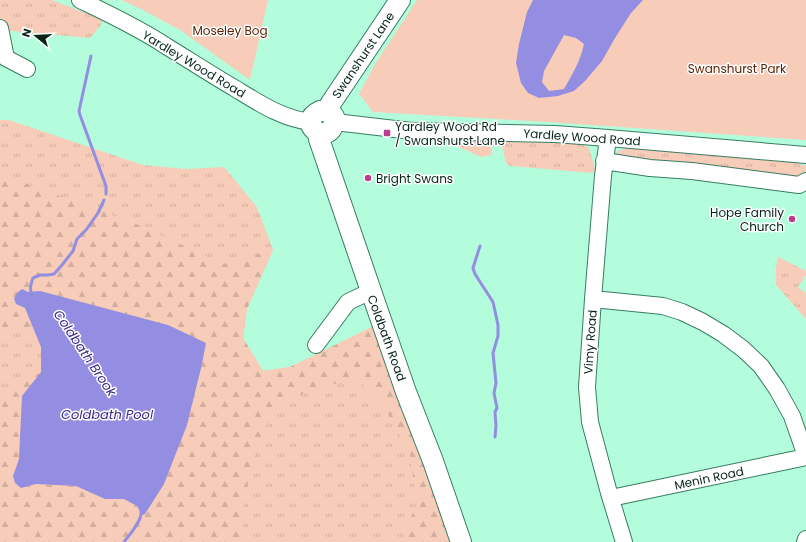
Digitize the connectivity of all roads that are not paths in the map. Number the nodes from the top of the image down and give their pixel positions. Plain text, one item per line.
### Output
1 (80, 0) edge
2 (400, 0) edge
3 (0, 28) edge
4 (27, 69) dead end
5 (323, 122) junction
6 (608, 138) junction
7 (806, 154) edge
8 (604, 161) junction
9 (806, 181) edge
10 (371, 291) junction
11 (593, 299) junction
12 (316, 345) dead end
13 (806, 457) edge
14 (611, 498) junction
15 (806, 539) edge
16 (461, 542) edge
17 (624, 542) edge
18 (805, 542) edge

1 - 5 street, Yardley Wood Road
2 - 5 main road, Swanshurst Lane
3 - 4 street
5 - 6 street, Yardley Wood Road
5 - 10 main road, Coldbath Road
6 - 7 street, Yardley Wood Road
6 - 8 street, Vimy Road
8 - 9 street, Yardley Wood Road
8 - 11 street, Vimy Road
10 - 12 street
10 - 16 main road, Coldbath Road
11 - 13 street
11 - 14 street, Vimy Road
13 - 14 street, Menin Road
14 - 17 street, Vimy Road
15 - 18 street

